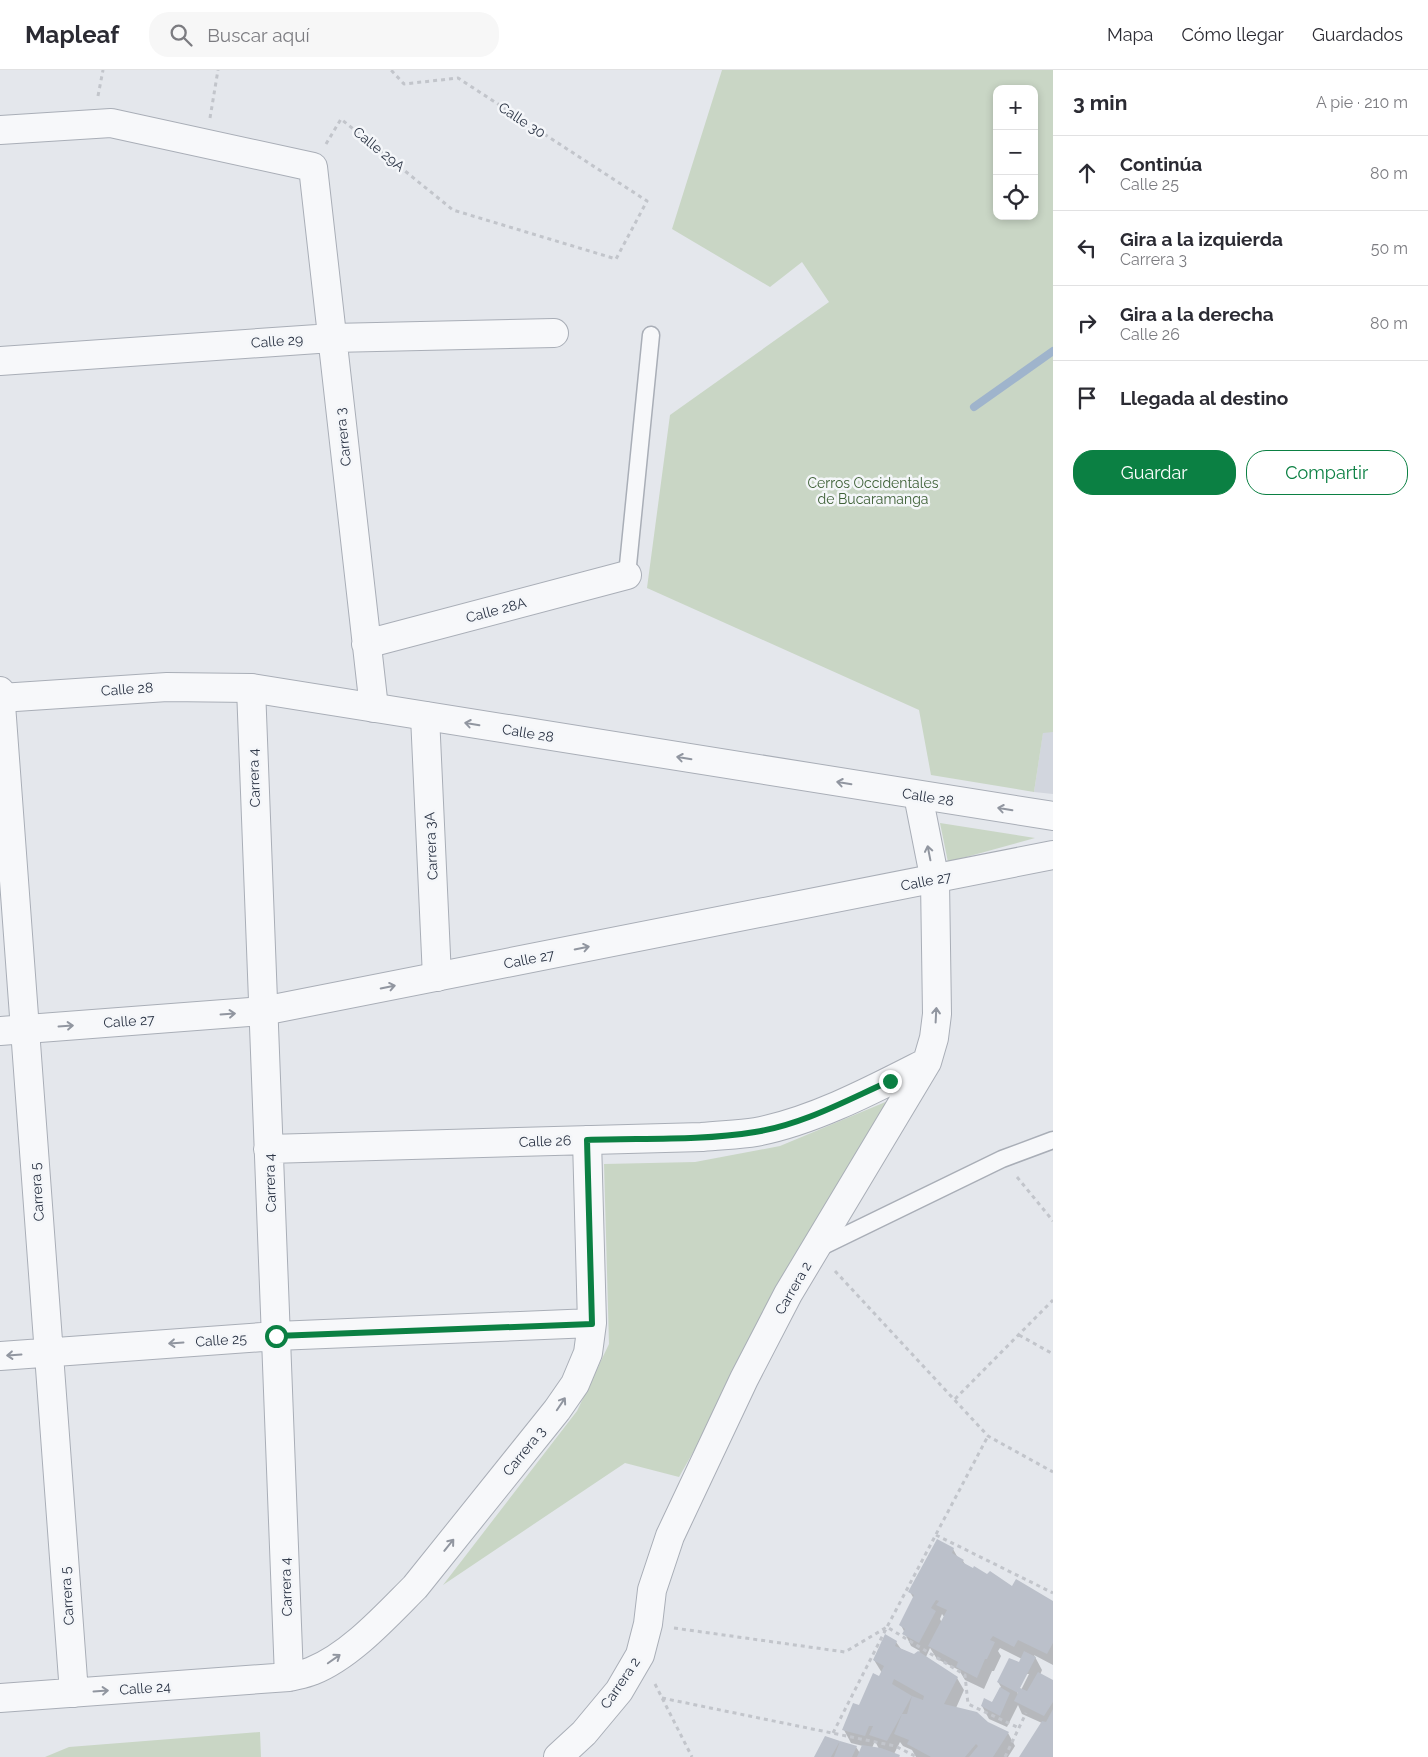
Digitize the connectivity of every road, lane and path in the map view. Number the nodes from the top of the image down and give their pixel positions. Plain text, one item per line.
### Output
1 (218, 70) edge
2 (391, 70) edge
3 (0, 130) edge
4 (206, 143) junction
5 (313, 167) junction
6 (647, 201) joint
7 (554, 333) dead end
8 (651, 336) dead end
9 (332, 338) junction
10 (0, 361) edge
11 (627, 575) joint
12 (366, 644) junction
13 (250, 688) junction
14 (0, 695) edge
15 (374, 708) junction
16 (425, 716) junction
17 (918, 795) junction
18 (1053, 816) edge
19 (1053, 856) edge
20 (935, 879) junction
21 (438, 977) junction
22 (263, 1011) junction
23 (12, 1030) edge
24 (927, 1062) junction
25 (587, 1140) junction
26 (1053, 1140) edge
27 (268, 1149) junction
28 (1002, 1159) junction
29 (1053, 1221) edge
30 (814, 1250) junction
31 (1053, 1300) edge
32 (592, 1324) junction
33 (1019, 1334) junction
34 (276, 1336) junction
35 (49, 1353) junction
36 (1053, 1354) edge
37 (0, 1356) edge
38 (955, 1400) junction
39 (988, 1436) junction
40 (1053, 1472) edge
41 (936, 1535) junction
42 (1053, 1593) edge
43 (648, 1624) junction
44 (887, 1627) junction
45 (640, 1655) junction
46 (289, 1677) junction
47 (74, 1693) junction
48 (0, 1698) edge
49 (662, 1698) junction
50 (1026, 1712) dead end
51 (1019, 1728) junction
52 (833, 1733) junction
53 (558, 1757) edge
54 (692, 1757) edge
55 (917, 1757) edge
56 (1005, 1757) edge

1 - 4 path
2 - 6 path, Calle 30
3 - 4 street
4 - 5 street
5 - 6 path, Calle 29A
5 - 9 street, Carrera 3
7 - 9 street, Calle 29
8 - 11 lane
9 - 10 street, Calle 29
9 - 12 street, Carrera 3
11 - 12 street, Calle 28A
12 - 15 street, Carrera 3
13 - 14 street, Calle 28
13 - 15 street, Calle 28
13 - 22 street, Carrera 4
14 - 23 street, Carrera 5
15 - 16 street, Calle 28
17 -> 16 street, Calle 28
16 - 21 street, Carrera 3A
18 -> 17 street, Calle 28
20 -> 17 street, Carrera 2
19 - 20 street, Calle 27
21 -> 20 street, Calle 27
24 -> 20 street, Carrera 2
22 -> 21 street, Calle 27
23 -> 22 street, Calle 27
22 - 27 street, Carrera 4
23 - 35 street, Carrera 5
24 - 25 street, Calle 26
24 - 30 street, Carrera 2
25 - 27 street, Calle 26
25 - 32 street, Carrera 3
26 - 28 lane
27 - 34 street, Carrera 4
28 - 29 path
28 - 30 lane
30 - 38 path
30 - 43 street, Carrera 2
31 - 33 path
32 - 34 street, Calle 25
46 -> 32 street, Carrera 3
33 - 36 path
33 - 38 path
34 -> 35 street, Calle 25
34 - 46 street, Carrera 4
35 -> 37 street, Calle 25
35 - 47 street, Carrera 5
38 - 39 path
39 - 40 path
39 - 41 path
41 - 42 path
41 - 44 path
43 - 44 path
43 - 45 street, Carrera 2
44 - 51 path
44 - 52 path
45 - 49 path
45 - 53 street, Carrera 2
47 -> 46 street, Calle 24
47 - 48 street, Calle 24
49 - 52 path
49 - 54 path
50 - 51 path
51 - 56 path
52 - 55 path

